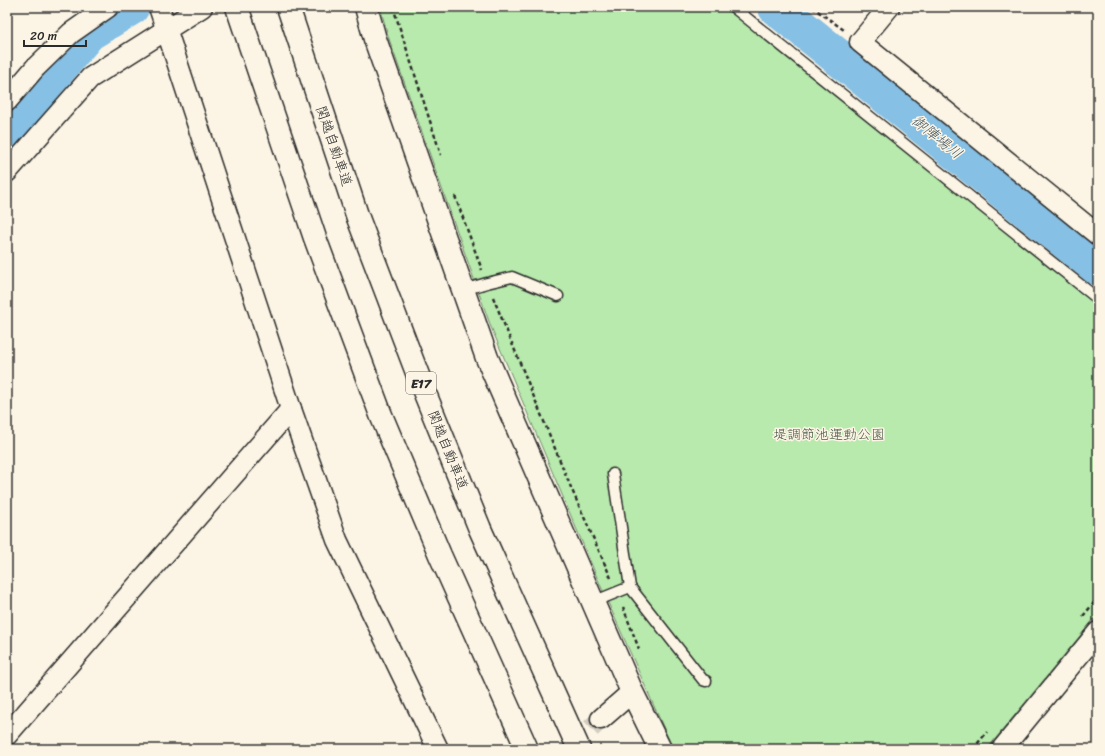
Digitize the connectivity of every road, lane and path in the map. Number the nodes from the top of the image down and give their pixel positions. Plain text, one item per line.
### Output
1 (108, 7) edge
2 (159, 7) edge
3 (202, 7) edge
4 (288, 7) edge
5 (366, 7) edge
6 (394, 7) edge
7 (733, 7) edge
8 (812, 7) edge
9 (889, 7) edge
10 (239, 13) edge
11 (166, 30) junction
12 (860, 42) junction
13 (7, 101) edge
14 (441, 156) dead end
15 (7, 172) edge
16 (454, 193) dead end
17 (1098, 235) edge
18 (487, 282) junction
19 (463, 290) junction
20 (558, 296) dead end
21 (1098, 299) edge
22 (291, 410) junction
23 (613, 474) dead end
24 (630, 587) junction
25 (617, 592) junction
26 (593, 602) junction
27 (1098, 632) edge
28 (641, 656) dead end
29 (706, 681) dead end
30 (632, 692) junction
31 (601, 719) tunnel mouth
32 (7, 735) edge
33 (7, 745) edge
34 (12, 749) edge
35 (438, 749) edge
36 (527, 749) edge
37 (579, 749) edge
38 (660, 749) edge
39 (1002, 749) edge

1 - 13 street
2 - 11 street
3 - 11 street
4 - 37 main road, 関越自動車道 / E17
5 - 19 main road
6 - 14 path
7 - 21 lane
8 - 12 path
9 - 12 street
10 - 36 main road
11 - 15 street
11 - 22 street
12 - 17 street
16 - 18 path
18 - 19 lane
18 - 20 lane
18 - 25 path
19 - 26 main road
22 - 32 street
22 - 35 street
23 - 24 lane
24 - 25 lane
24 - 29 lane
25 - 26 lane
25 - 28 path
26 - 30 main road
27 - 39 street
30 - 31 street
30 - 38 main road
33 - 34 street

